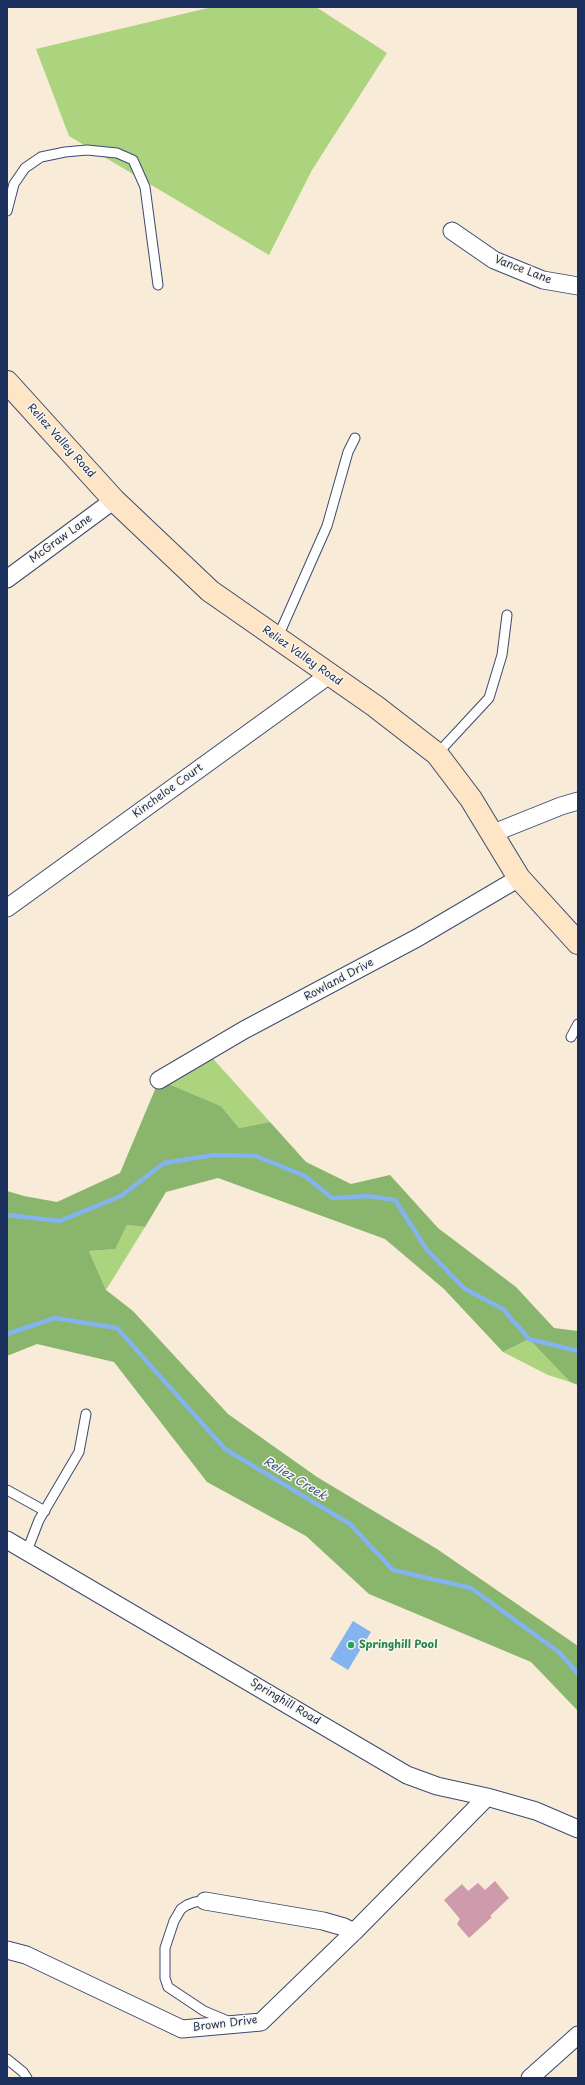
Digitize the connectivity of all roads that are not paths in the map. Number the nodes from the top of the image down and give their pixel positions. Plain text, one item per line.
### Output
1 (7, 211) edge
2 (452, 231) dead end
3 (158, 285) dead end
4 (578, 286) edge
5 (7, 382) edge
6 (355, 438) dead end
7 (114, 500) junction
8 (7, 579) edge
9 (507, 615) dead end
10 (277, 639) junction
11 (329, 675) junction
12 (436, 754) junction
13 (578, 801) edge
14 (492, 834) junction
15 (518, 878) junction
16 (7, 908) edge
17 (578, 943) edge
18 (578, 1024) edge
19 (571, 1037) dead end
20 (160, 1080) dead end
21 (86, 1414) dead end
22 (7, 1490) edge
23 (45, 1511) junction
24 (7, 1540) edge
25 (27, 1551) junction
26 (487, 1797) junction
27 (578, 1829) edge
28 (205, 1901) joint
29 (354, 1932) junction
30 (7, 1950) edge
31 (234, 2024) junction
32 (578, 2035) edge
33 (7, 2060) edge
34 (27, 2078) edge
35 (530, 2078) edge

1 - 3 lane
2 - 4 street, Vance Lane
5 - 7 main road, Reliez Valley Road
6 - 10 lane
7 - 8 street, McGraw Lane
7 - 10 main road, Reliez Valley Road
9 - 12 lane
10 - 11 main road, Reliez Valley Road
11 - 12 main road, Reliez Valley Road
11 - 16 street, Kincheloe Court
12 - 14 main road, Reliez Valley Road
13 - 14 street
14 - 15 main road, Reliez Valley Road
15 - 17 main road, Reliez Valley Road
15 - 20 street, Rowland Drive
18 - 19 lane
21 - 23 lane
22 - 23 lane
23 - 25 lane
24 - 25 street, Springhill Road
25 - 26 street, Springhill Road
26 - 27 street, Springhill Road
26 - 29 street, Brown Drive
28 - 29 street
28 - 31 lane
29 - 31 street, Brown Drive
30 - 31 street, Brown Drive
32 - 35 street
33 - 34 lane

